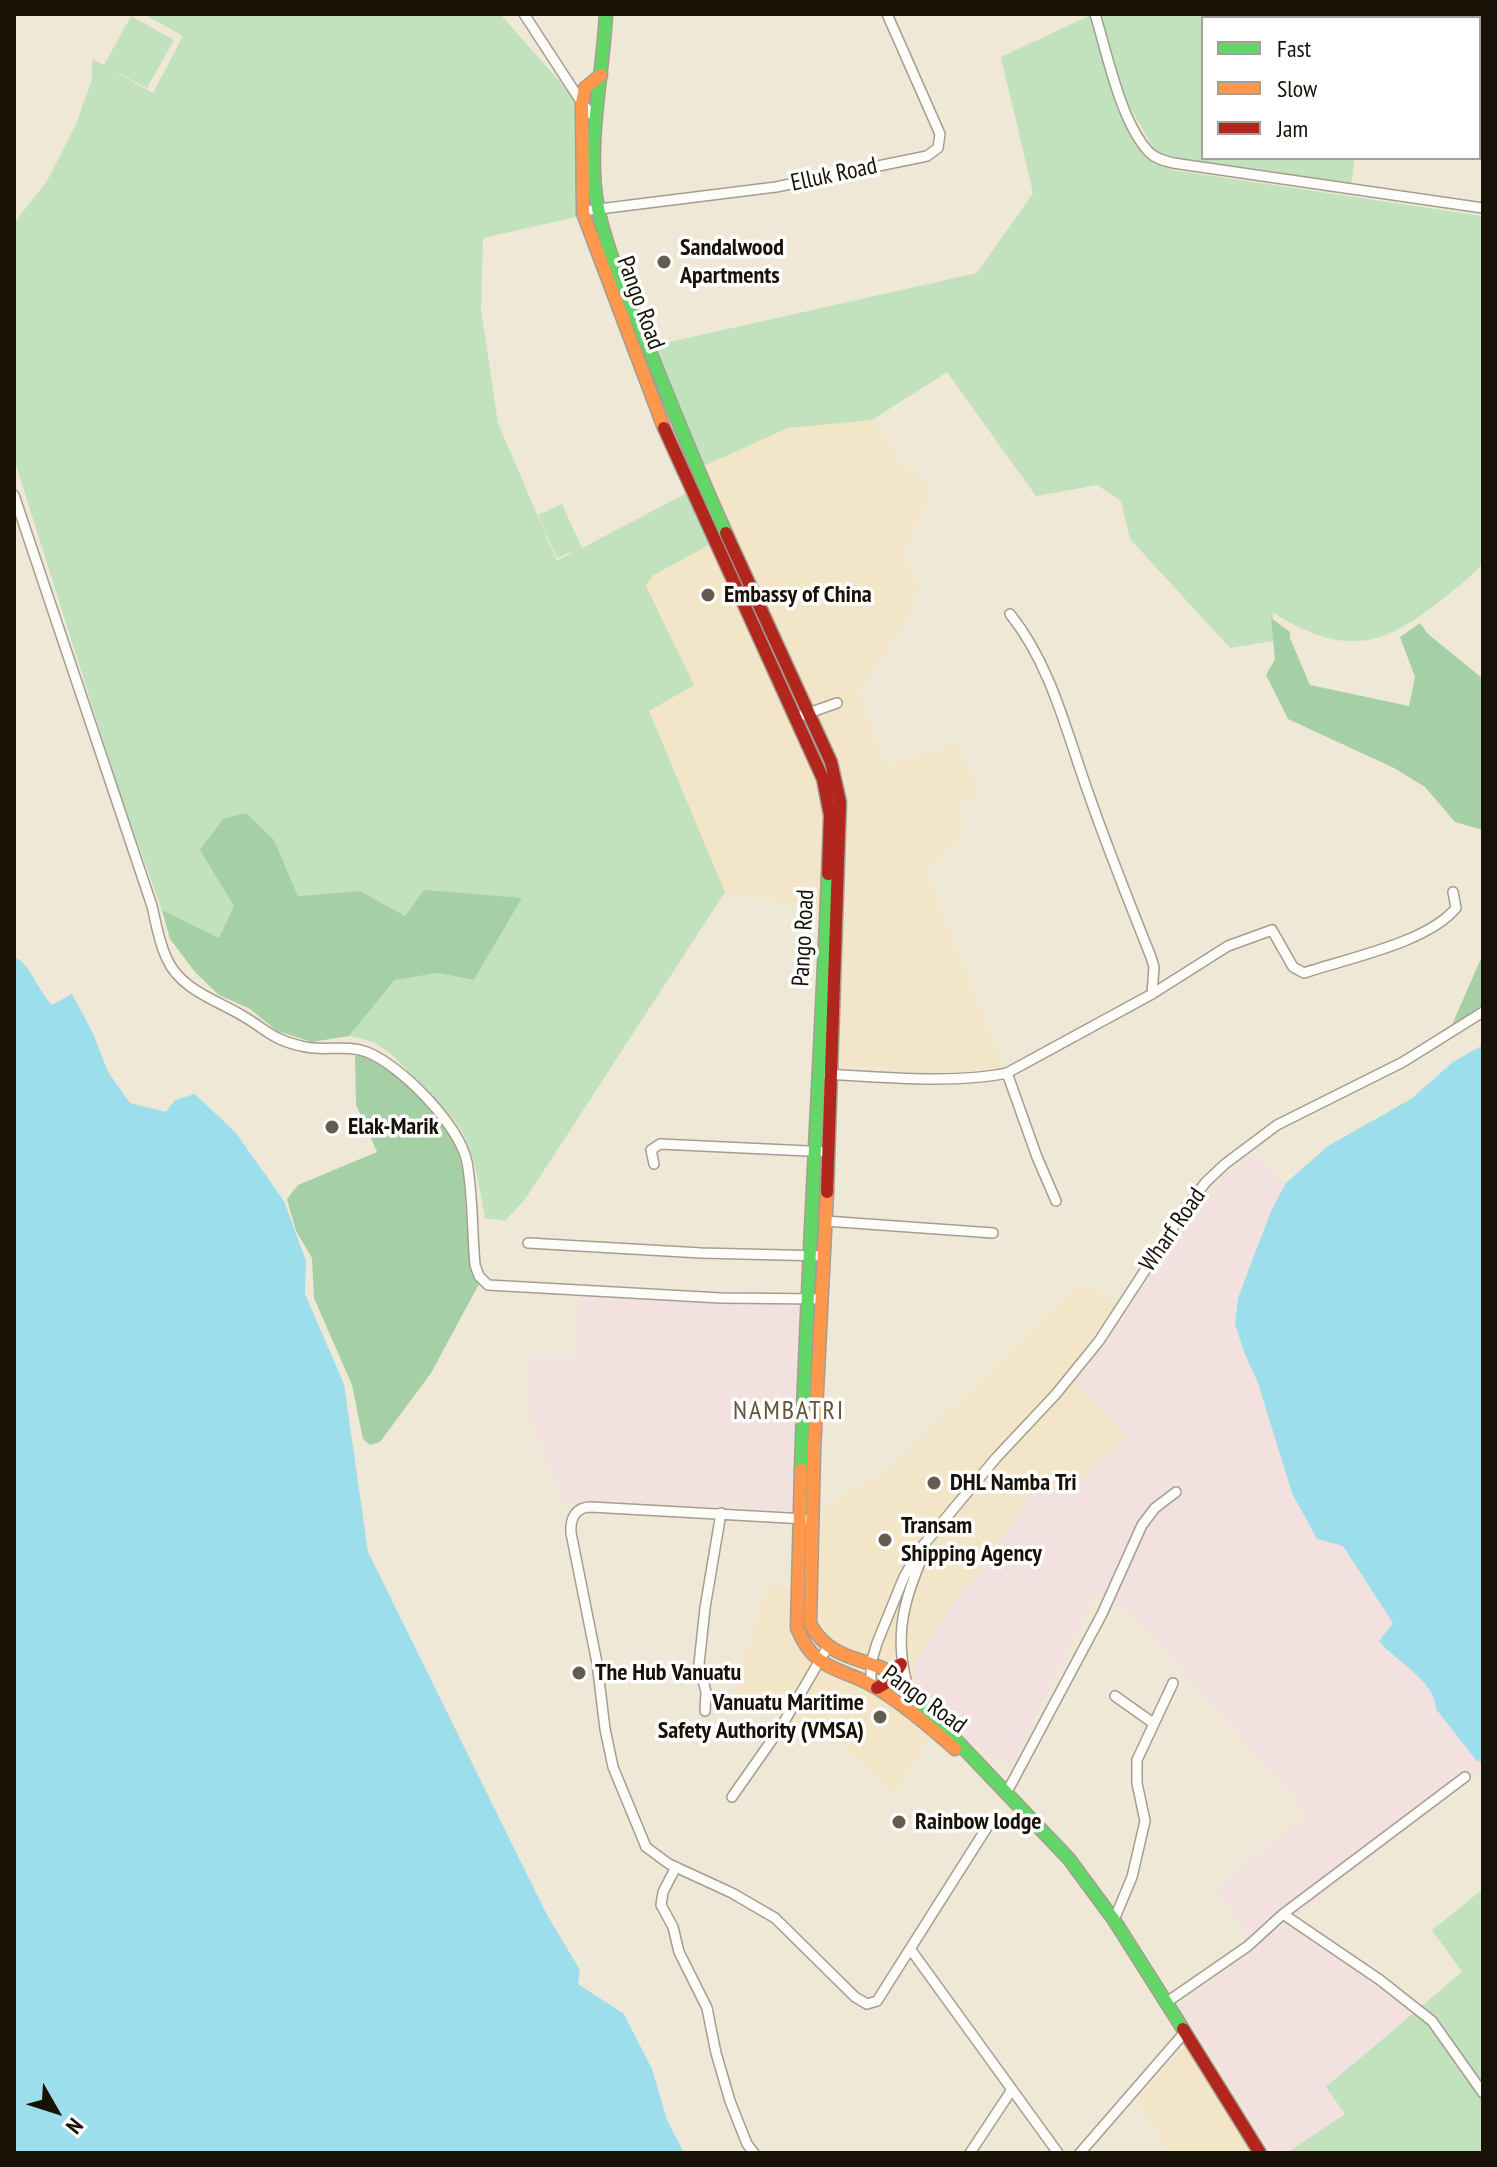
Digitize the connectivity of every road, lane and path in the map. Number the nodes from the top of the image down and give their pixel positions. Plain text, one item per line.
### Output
1 (524, 14) edge
2 (606, 14) edge
3 (887, 14) edge
4 (1095, 14) edge
5 (601, 75) junction
6 (582, 103) junction
7 (595, 118) junction
8 (598, 207) junction
9 (1483, 208) edge
10 (583, 211) junction
11 (14, 495) edge
12 (1010, 614) dead end
13 (837, 703) dead end
14 (802, 715) junction
15 (1453, 892) dead end
16 (1152, 994) junction
17 (1483, 1012) edge
18 (1007, 1073) junction
19 (826, 1074) junction
20 (813, 1152) junction
21 (829, 1152) junction
22 (654, 1164) dead end
23 (1056, 1201) dead end
24 (825, 1221) junction
25 (993, 1233) dead end
26 (528, 1243) dead end
27 (824, 1256) junction
28 (808, 1257) junction
29 (806, 1299) junction
30 (822, 1299) junction
31 (1176, 1492) dead end
32 (721, 1513) junction
33 (807, 1519) junction
34 (934, 1531) junction
35 (827, 1648) junction
36 (819, 1662) junction
37 (871, 1663) junction
38 (898, 1670) junction
39 (1173, 1683) dead end
40 (874, 1686) junction
41 (1115, 1696) dead end
42 (705, 1711) dead end
43 (1153, 1723) junction
44 (978, 1764) junction
45 (1465, 1777) dead end
46 (1007, 1792) junction
47 (732, 1797) dead end
48 (991, 1821) dead end
49 (676, 1867) junction
50 (1283, 1914) junction
51 (1114, 1920) junction
52 (911, 1950) junction
53 (1167, 2002) junction
54 (1185, 2032) junction
55 (1011, 2091) junction
56 (1483, 2093) edge
57 (754, 2153) edge
58 (970, 2153) edge
59 (1058, 2153) edge
60 (1080, 2153) edge
61 (1260, 2153) edge

1 - 6 street
2 - 5 street, Pango Road
3 - 8 street, Elluk Road
4 - 9 street
5 - 6 street, Pango Road
5 - 7 street, Pango Road
6 - 7 street
6 - 10 street, Pango Road
7 - 8 street, Pango Road
8 - 10 street, Elluk Road
8 - 14 street, Pango Road
10 - 14 street, Pango Road
11 - 29 street
12 - 16 street
13 - 14 street
14 - 19 street, Pango Road
15 - 16 street
16 - 18 street
17 - 34 street, Wharf Road
18 - 19 street
18 - 23 street
19 - 20 street, Pango Road
19 - 21 street, Pango Road
20 - 21 street
20 - 22 street
20 - 28 street, Pango Road
21 - 24 street, Pango Road
24 - 25 street
24 - 27 street, Pango Road
26 - 28 street
27 - 28 street
27 - 30 street, Pango Road
28 - 29 street, Pango Road
29 - 30 street
29 - 33 street, Pango Road
30 - 33 street, Pango Road
31 - 46 street
32 - 33 street
32 - 42 street
32 - 49 street
33 - 35 street, Pango Road
33 - 36 street, Pango Road
34 - 37 street, Wharf Road
34 - 38 street, Wharf Road
35 - 36 street
35 - 37 street, Pango Road
36 - 40 street, Pango Road
36 - 47 street
37 - 38 street, Pango Road
37 - 40 street, Wharf Road
38 - 40 street
38 - 44 street, Pango Road
39 - 43 street
40 - 44 street, Pango Road
41 - 43 street
43 - 51 street
44 - 46 street, Pango Road
45 - 50 street
46 - 51 street, Pango Road
48 - 52 street
49 - 52 street
49 - 57 street
50 - 53 street
50 - 56 street
51 - 53 street, Pango Road
52 - 55 street
53 - 54 street, Pango Road
54 - 60 street
54 - 61 street, Pango Road
55 - 58 street
55 - 59 street

